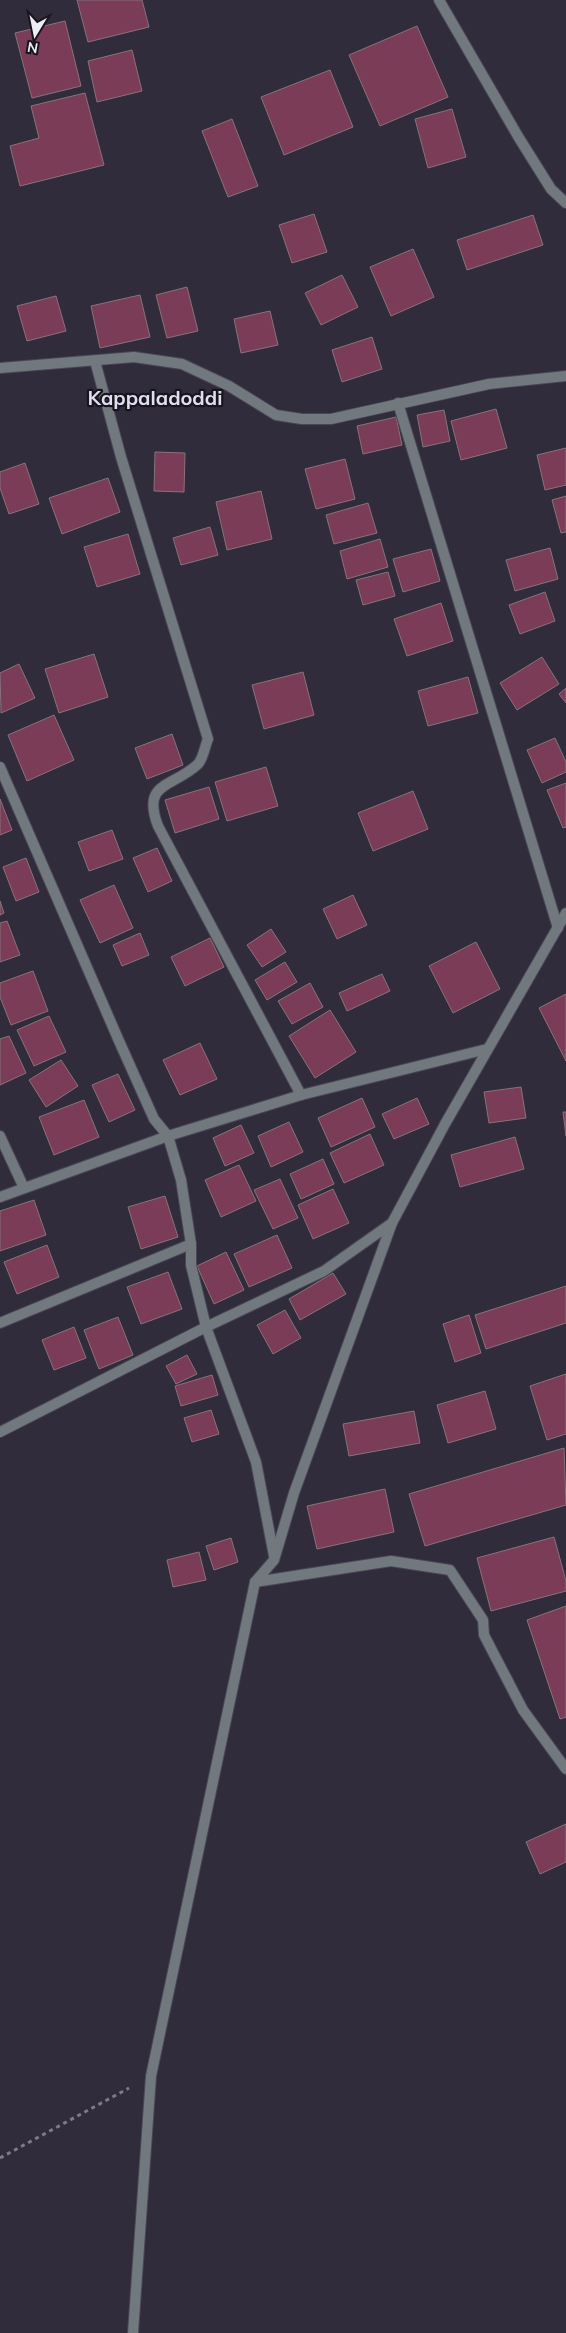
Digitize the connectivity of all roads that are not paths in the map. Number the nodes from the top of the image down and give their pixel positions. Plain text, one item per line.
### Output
1 (439, 0) edge
2 (566, 203) edge
3 (95, 361) junction
4 (0, 368) edge
5 (566, 376) edge
6 (398, 403) junction
7 (0, 767) edge
8 (566, 913) edge
9 (558, 928) junction
10 (487, 1049) junction
11 (301, 1095) junction
12 (0, 1136) edge
13 (168, 1136) junction
14 (24, 1188) junction
15 (0, 1197) edge
16 (392, 1223) junction
17 (191, 1244) junction
18 (0, 1323) edge
19 (206, 1328) junction
20 (0, 1432) edge
21 (274, 1560) junction
22 (255, 1582) junction
23 (566, 1769) edge
24 (133, 2333) edge

1 - 2 street
3 - 4 street
3 - 6 street
3 - 11 street
5 - 6 street
6 - 9 street
7 - 13 street
8 - 9 street
9 - 10 street
10 - 11 street
10 - 16 street
11 - 13 street
12 - 14 street
13 - 14 street
13 - 17 street
14 - 15 street
16 - 19 street
16 - 21 street
17 - 18 street
17 - 19 street
19 - 20 street
19 - 21 street
21 - 22 street
22 - 23 street
22 - 24 street

